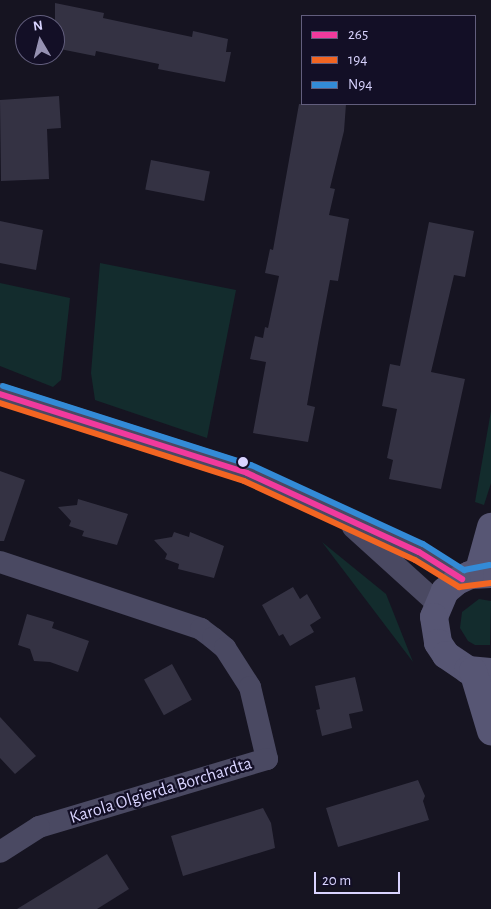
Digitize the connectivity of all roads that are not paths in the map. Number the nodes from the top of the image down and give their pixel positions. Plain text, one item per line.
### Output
1 (0, 394) edge
2 (338, 513) junction
3 (491, 527) edge
4 (0, 562) edge
5 (477, 576) edge
6 (438, 604) junction
7 (482, 671) edge
8 (491, 731) edge
9 (0, 852) edge

1 - 2 street
2 - 5 street
2 - 6 street
3 - 5 street
4 - 9 street, Karola Olgierda Borchardta
5 - 6 street
6 - 7 street
7 - 8 street

